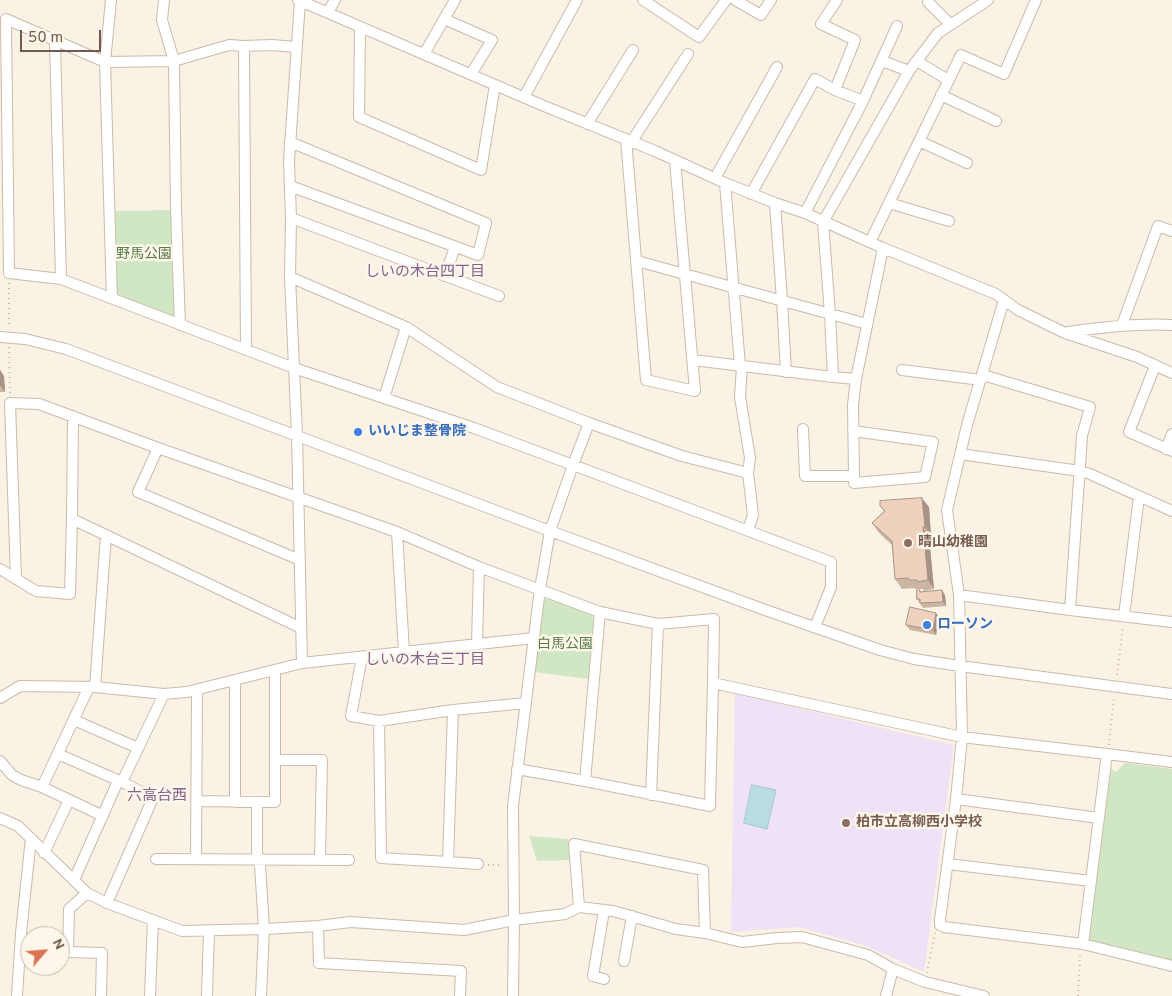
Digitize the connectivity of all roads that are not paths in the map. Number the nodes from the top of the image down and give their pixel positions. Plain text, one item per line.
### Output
1 (111, 0) edge
2 (164, 0) edge
3 (299, 0) edge
4 (335, 0) edge
5 (455, 0) edge
6 (577, 0) edge
7 (643, 0) edge
8 (726, 0) edge
9 (735, 0) edge
10 (771, 0) edge
11 (837, 0) edge
12 (986, 0) edge
13 (1036, 0) edge
14 (928, 2) dead end
15 (328, 12) junction
16 (3, 18) edge
17 (444, 20) junction
18 (950, 24) junction
19 (897, 26) dead end
20 (360, 27) junction
21 (56, 41) junction
22 (244, 46) junction
23 (296, 47) junction
24 (633, 50) dead end
25 (424, 54) junction
26 (688, 54) dead end
27 (174, 61) junction
28 (882, 61) junction
29 (917, 61) junction
30 (106, 62) junction
31 (777, 67) dead end
32 (909, 71) junction
33 (471, 74) junction
34 (948, 80) junction
35 (495, 85) junction
36 (835, 90) junction
37 (942, 95) junction
38 (524, 97) junction
39 (863, 101) junction
40 (996, 121) dead end
41 (587, 124) junction
42 (629, 140) junction
43 (919, 141) junction
44 (290, 142) junction
45 (675, 160) junction
46 (967, 162) dead end
47 (714, 178) junction
48 (724, 183) junction
49 (290, 186) junction
50 (752, 194) junction
51 (774, 203) junction
52 (889, 203) junction
53 (805, 214) junction
54 (291, 218) junction
55 (949, 221) dead end
56 (823, 222) junction
57 (1172, 231) edge
58 (870, 242) junction
59 (455, 247) junction
60 (883, 248) junction
61 (637, 261) junction
62 (685, 273) junction
63 (290, 276) junction
64 (446, 276) junction
65 (61, 279) junction
66 (734, 287) junction
67 (499, 296) dead end
68 (112, 298) junction
69 (782, 300) junction
70 (1004, 300) junction
71 (830, 314) junction
72 (867, 324) junction
73 (1172, 324) edge
74 (180, 325) junction
75 (1122, 325) junction
76 (406, 327) junction
77 (1065, 332) junction
78 (0, 337) edge
79 (246, 350) junction
80 (693, 360) junction
81 (741, 366) junction
82 (1155, 366) junction
83 (294, 368) junction
84 (902, 370) dead end
85 (786, 372) junction
86 (1172, 373) edge
87 (833, 377) junction
88 (982, 377) junction
89 (856, 379) junction
90 (384, 398) junction
91 (73, 416) junction
92 (590, 423) junction
93 (803, 429) dead end
94 (853, 430) junction
95 (1172, 434) edge
96 (297, 435) junction
97 (158, 448) junction
98 (1169, 450) edge
99 (960, 454) junction
100 (573, 465) junction
101 (1080, 471) junction
102 (748, 473) junction
103 (854, 476) junction
104 (298, 497) junction
105 (1139, 497) junction
106 (1172, 511) edge
107 (72, 519) junction
108 (748, 530) junction
109 (550, 531) junction
110 (397, 532) junction
111 (106, 535) junction
112 (300, 560) junction
113 (479, 567) junction
114 (0, 569) edge
115 (16, 579) junction
116 (540, 589) junction
117 (959, 595) junction
118 (1070, 610) junction
119 (600, 612) junction
120 (1124, 616) junction
121 (1172, 622) edge
122 (658, 624) junction
123 (815, 627) junction
124 (301, 628) junction
125 (534, 638) junction
126 (477, 644) junction
127 (404, 652) junction
128 (362, 656) junction
129 (302, 663) junction
130 (960, 666) junction
131 (275, 670) junction
132 (236, 680) junction
133 (713, 683) junction
134 (92, 687) junction
135 (197, 690) junction
136 (164, 694) junction
137 (1172, 694) edge
138 (0, 698) edge
139 (526, 703) junction
140 (454, 710) junction
141 (74, 720) junction
142 (379, 721) junction
143 (962, 736) junction
144 (138, 748) junction
145 (58, 754) junction
146 (1107, 754) junction
147 (275, 760) junction
148 (0, 761) edge
149 (1172, 762) edge
150 (518, 769) junction
151 (585, 781) junction
152 (120, 782) junction
153 (42, 787) junction
154 (651, 795) junction
155 (956, 799) junction
156 (69, 800) junction
157 (197, 801) junction
158 (235, 802) junction
159 (257, 802) junction
160 (103, 816) junction
161 (0, 818) edge
162 (1099, 818) junction
163 (31, 838) junction
164 (44, 852) junction
165 (156, 859) dead end
166 (196, 859) junction
167 (259, 859) junction
168 (320, 860) junction
169 (349, 860) dead end
170 (448, 862) junction
171 (478, 864) road end
172 (948, 864) junction
173 (74, 880) junction
174 (1091, 881) junction
175 (87, 893) junction
176 (107, 903) junction
177 (579, 907) junction
178 (604, 910) junction
179 (632, 916) junction
180 (514, 920) junction
181 (153, 921) junction
182 (318, 926) junction
183 (264, 930) junction
184 (209, 931) junction
185 (705, 933) junction
186 (1084, 944) junction
187 (624, 961) dead end
188 (1172, 966) edge
189 (893, 969) junction
190 (604, 979) dead end
191 (942, 991) edge
192 (17, 996) edge
193 (101, 996) edge
194 (150, 996) edge
195 (207, 996) edge
196 (261, 996) edge
197 (460, 996) edge
198 (512, 996) edge
199 (886, 996) edge
200 (984, 996) edge

1 - 30 street
2 - 27 street
3 - 15 street
3 - 23 street
4 - 15 street
5 - 17 street
6 - 38 street
7 - 8 street
9 - 10 street
11 - 36 street
12 - 18 street
13 - 34 street
14 - 18 street
15 - 20 street
16 - 21 street
16 - 65 street
17 - 25 street
17 - 33 street
18 - 29 street
19 - 28 street
20 - 25 street
20 - 35 street
21 - 30 street
21 - 65 street
22 - 23 street
22 - 27 street
22 - 79 street
23 - 44 street
24 - 41 street
25 - 33 street
26 - 42 street
27 - 30 street
27 - 74 street
28 - 32 street
28 - 39 street
29 - 32 street
29 - 34 street
30 - 68 street
31 - 47 street
32 - 56 street
33 - 35 street
34 - 37 street
35 - 38 street
36 - 39 street
36 - 50 street
37 - 40 street
37 - 43 street
38 - 41 street
39 - 53 street
41 - 42 street
42 - 45 street
42 - 61 street
43 - 46 street
43 - 52 street
44 - 49 street
44 - 59 street
45 - 47 street
45 - 62 street
47 - 48 street
48 - 50 street
48 - 66 street
49 - 54 street
49 - 59 street
50 - 51 street
51 - 53 street
51 - 69 street
52 - 55 street
52 - 58 street
53 - 56 street
54 - 63 street
54 - 64 street
56 - 58 street
56 - 71 street
57 - 75 street
58 - 60 street
59 - 64 street
60 - 70 street
60 - 72 street
61 - 62 street
61 - 80 street
62 - 66 street
62 - 80 street
63 - 76 street
63 - 83 street
64 - 67 street
65 - 68 street
66 - 69 street
66 - 81 street
68 - 74 street
69 - 71 street
69 - 85 street
70 - 77 street
70 - 88 street
71 - 72 street
71 - 87 street
72 - 89 street
73 - 75 street
74 - 79 street
75 - 77 street
76 - 90 street
76 - 92 street
77 - 82 street
78 - 96 street
79 - 83 street
80 - 81 street
81 - 85 street
81 - 102 street
82 - 86 street
82 - 98 street
83 - 90 street
83 - 96 street
84 - 88 street
85 - 87 street
87 - 89 street
88 - 99 street
88 - 101 street
89 - 94 street
90 - 100 street
91 - 97 street
91 - 107 street
91 - 115 street
92 - 100 street
92 - 102 street
93 - 103 street
94 - 103 street
94 - 103 street
95 - 98 street
96 - 104 street
96 - 109 street
97 - 104 street
97 - 112 street
99 - 101 street
99 - 117 street
100 - 108 street
100 - 109 street
101 - 105 street
101 - 118 street
102 - 108 street
104 - 110 street
104 - 112 street
105 - 106 street
105 - 120 street
107 - 111 street
107 - 115 street
108 - 123 street
109 - 116 street
109 - 123 street
110 - 113 street
110 - 127 street
111 - 124 street
111 - 134 street
112 - 124 street
113 - 116 street
113 - 126 street
114 - 115 street
116 - 119 street
116 - 125 street
117 - 118 street
117 - 130 street
118 - 120 street
119 - 122 street
119 - 151 street
120 - 121 street
122 - 133 street
122 - 154 street
123 - 130 street
124 - 129 street
125 - 126 street
125 - 139 street
126 - 127 street
127 - 128 street
128 - 129 street
128 - 142 street
129 - 131 street
130 - 137 street
130 - 143 street
131 - 132 street
131 - 147 street
132 - 135 street
132 - 158 street
133 - 143 street
133 - 154 street
134 - 136 street
134 - 138 street
134 - 141 street
135 - 136 street
135 - 157 street
136 - 144 street
139 - 140 street
139 - 150 street
140 - 142 street
140 - 170 street
141 - 144 street
141 - 145 street
142 - 170 street
143 - 146 street
143 - 155 street
144 - 152 street
145 - 152 street
145 - 153 street
146 - 149 street
146 - 162 street
147 - 159 street
147 - 168 street
148 - 153 street
150 - 151 street
150 - 180 street
151 - 154 street
152 - 160 street
152 - 176 street
153 - 156 street
155 - 162 street
155 - 172 street
156 - 160 street
156 - 164 street
157 - 158 street
157 - 166 street
158 - 159 street
159 - 167 street
160 - 173 street
161 - 163 street
162 - 174 street
163 - 164 street
163 - 192 street
164 - 173 street
165 - 166 street
166 - 167 street
167 - 168 street
167 - 183 street
168 - 169 street
170 - 171 street
172 - 174 street
172 - 186 street
173 - 175 street
174 - 186 street
175 - 176 street
175 - 193 street
176 - 181 street
177 - 178 street
177 - 180 street
177 - 185 street
178 - 179 street
178 - 190 street
179 - 185 street
179 - 187 street
180 - 182 street
180 - 198 street
181 - 184 street
181 - 194 street
182 - 183 street
182 - 197 street
183 - 184 street
183 - 196 street
184 - 195 street
185 - 189 street
186 - 188 street
189 - 191 street
189 - 199 street
191 - 200 street

